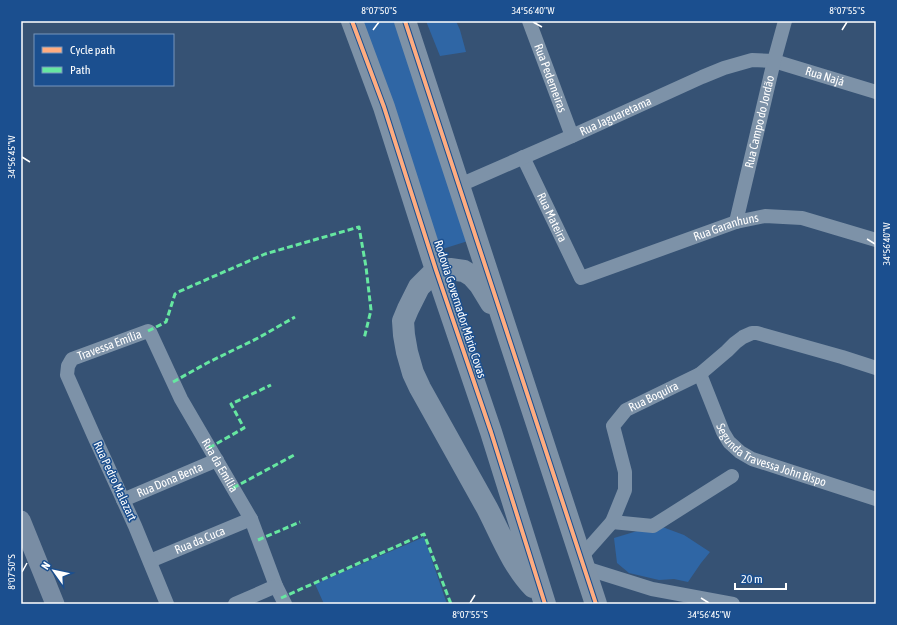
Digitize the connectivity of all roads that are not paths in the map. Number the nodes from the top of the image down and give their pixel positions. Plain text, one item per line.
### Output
1 (352, 21) edge
2 (406, 21) edge
3 (528, 21) edge
4 (785, 21) edge
5 (774, 61) junction
6 (876, 92) edge
7 (572, 136) junction
8 (523, 157) junction
9 (460, 185) junction
10 (736, 222) junction
11 (477, 239) junction
12 (876, 240) edge
13 (434, 262) junction
14 (581, 278) joint
15 (505, 328) junction
16 (148, 331) joint
17 (72, 359) joint
18 (876, 368) edge
19 (700, 374) junction
20 (216, 460) junction
21 (732, 476) dead end
22 (876, 498) edge
23 (123, 500) junction
24 (21, 520) edge
25 (251, 520) junction
26 (612, 522) junction
27 (150, 561) junction
28 (583, 563) junction
29 (276, 586) junction
30 (545, 602) edge
31 (56, 604) edge
32 (167, 604) edge
33 (235, 604) edge
34 (285, 604) edge
35 (596, 604) edge
36 (733, 604) edge

1 - 13 highway, Rodovia Governador Mário Covas
2 - 9 highway
3 - 7 street, Rua Pederneiras
4 - 5 street, Rua Campo do Jordão
5 - 6 street, Rua Najá
5 - 7 street, Rua Jaguaretama
5 - 10 street, Rua Campo do Jordão
7 - 8 street, Rua Jaguaretama
8 - 9 street, Rua Jaguaretama
8 - 14 street, Rua Mateira
9 - 11 highway
10 - 12 street, Rua Garanhuns
10 - 14 street, Rua Garanhuns
11 - 13 highway
11 - 15 highway
13 - 15 highway
13 - 30 highway, Rodovia Governador Mário Covas
13 - 30 highway
15 - 28 highway
16 - 17 street, Travessa Emília
16 - 20 street, Rua da Emília
17 - 23 street, Rua Pedro Malazart
18 - 19 street, Rua Boquira
19 - 22 street, Segunda Travessa John Bispo
19 - 26 street, Rua Boquira
20 - 23 street, Rua Dona Benta
20 - 25 street, Rua da Emília
21 - 26 street
23 - 27 street, Rua Pedro Malazart
24 - 31 street
25 - 27 street, Rua da Cuca
25 - 29 street, Rua da Emília
26 - 28 street
27 - 32 street, Rua Pedro Malazart
28 - 35 highway
28 - 36 street
29 - 33 street
29 - 34 street, Rua da Emília

